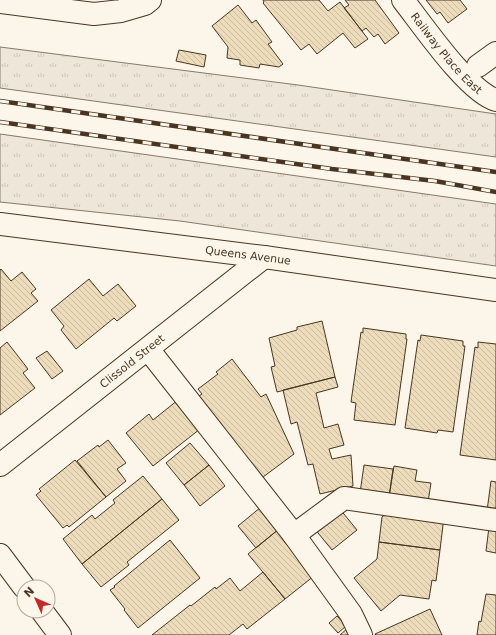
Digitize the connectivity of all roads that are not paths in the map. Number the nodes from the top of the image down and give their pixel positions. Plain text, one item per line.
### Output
1 (150, 0) edge
2 (404, 0) edge
3 (0, 2) edge
4 (496, 53) edge
5 (478, 66) dead end
6 (496, 100) edge
7 (0, 224) edge
8 (264, 257) junction
9 (496, 290) edge
10 (148, 349) junction
11 (0, 465) edge
12 (496, 520) edge
13 (294, 535) junction
14 (0, 555) edge
15 (18, 579) edge
16 (48, 619) edge
17 (60, 635) edge
18 (362, 635) edge

1 - 3 street
2 - 6 street, Railway Place East
4 - 5 street
7 - 8 street, Queens Avenue
8 - 9 street, Queens Avenue
8 - 10 street, Clissold Street
10 - 11 street, Clissold Street
10 - 13 street
12 - 13 street
13 - 18 street
14 - 15 street
16 - 17 street

